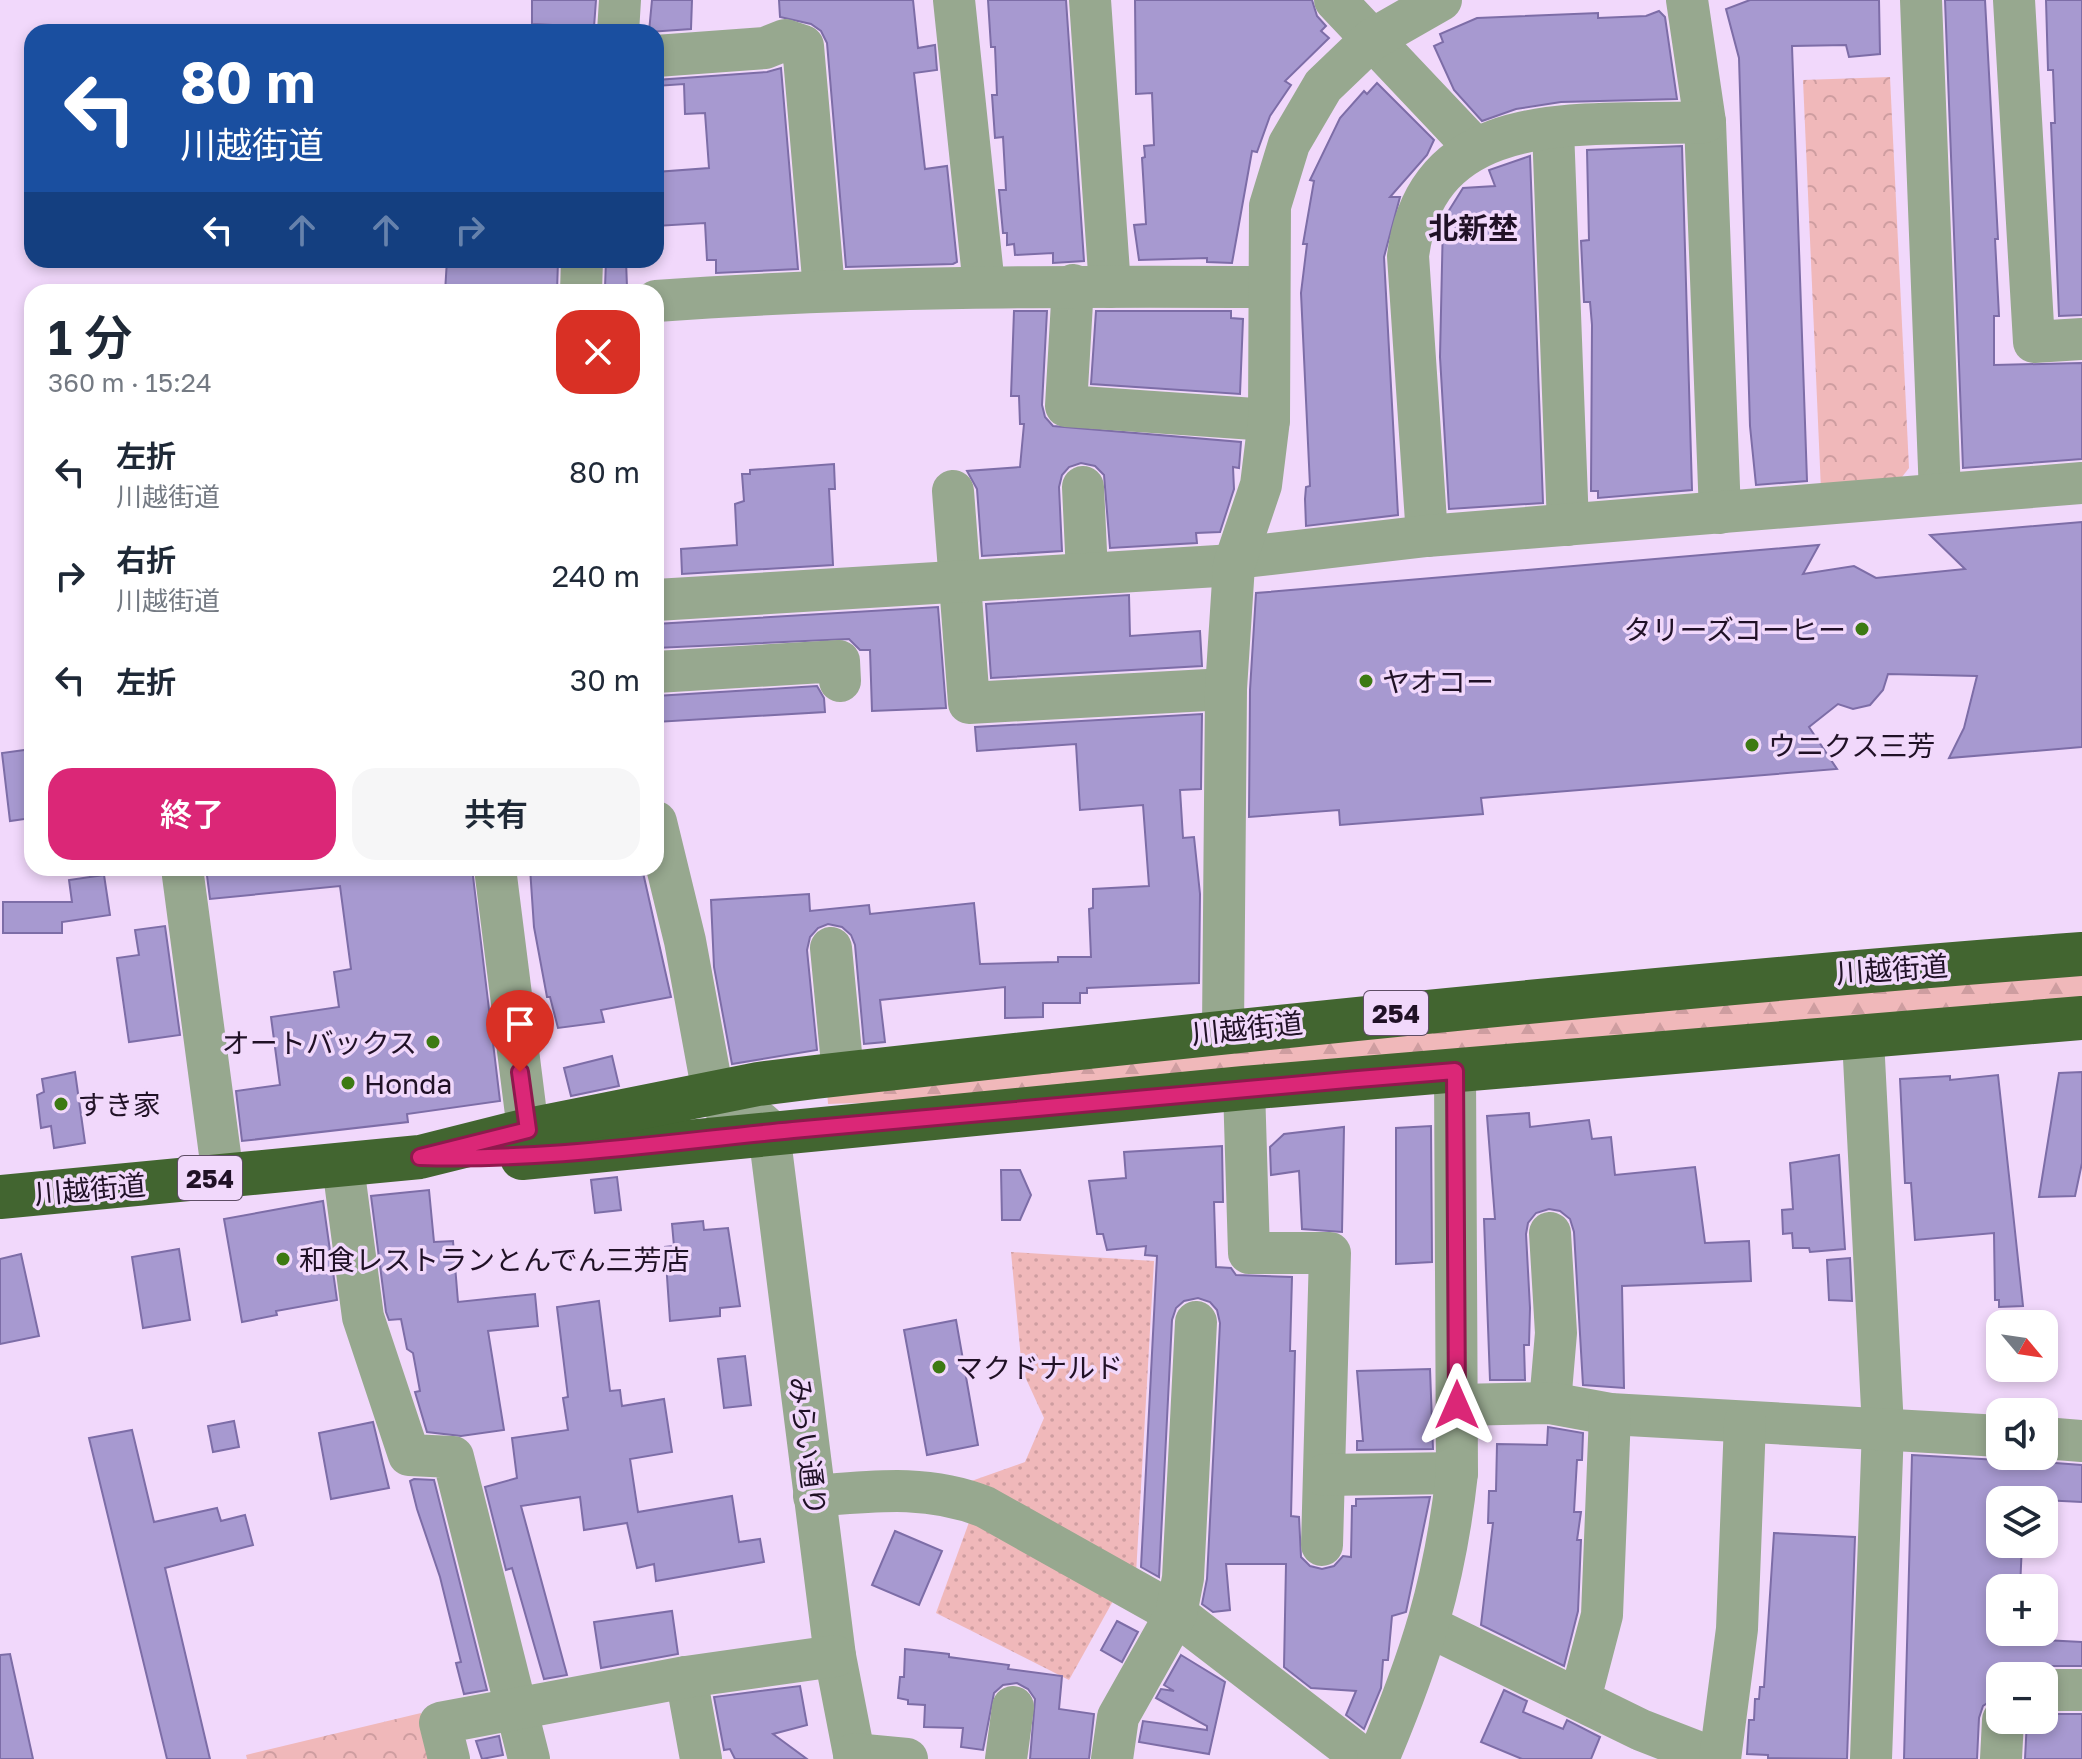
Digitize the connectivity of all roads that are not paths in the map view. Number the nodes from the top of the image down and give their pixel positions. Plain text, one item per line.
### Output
1 (620, 0) edge
2 (954, 0) edge
3 (1090, 0) edge
4 (1335, 0) edge
5 (1441, 0) edge
6 (1687, 0) edge
7 (1921, 0) edge
8 (2014, 0) edge
9 (618, 24) edge
10 (1371, 40) junction
11 (664, 55) edge
12 (1705, 122) junction
13 (1553, 129) junction
14 (1474, 147) junction
15 (984, 286) junction
16 (1092, 286) junction
17 (1267, 287) junction
18 (824, 290) junction
19 (664, 300) edge
20 (2082, 339) edge
21 (1269, 420) junction
22 (2082, 483) edge
23 (1083, 487) dead end
24 (953, 491) dead end
25 (1940, 494) junction
26 (1720, 513) junction
27 (1568, 525) junction
28 (1427, 536) junction
29 (1235, 561) junction
30 (1087, 573) junction
31 (959, 580) junction
32 (664, 599) edge
33 (664, 672) edge
34 (840, 681) dead end
35 (1226, 689) junction
36 (664, 855) edge
37 (183, 876) edge
38 (496, 876) edge
39 (831, 948) dead end
40 (2082, 954) edge
41 (2082, 1018) edge
42 (1223, 1030) junction
43 (1863, 1039) junction
44 (1455, 1071) junction
45 (843, 1074) junction
46 (1244, 1088) junction
47 (713, 1093) junction
48 (528, 1130) junction
49 (769, 1132) junction
50 (420, 1157) junction
51 (343, 1166) junction
52 (223, 1177) junction
53 (0, 1197) edge
54 (1550, 1233) dead end
55 (1196, 1322) dead end
56 (1550, 1403) junction
57 (1457, 1405) junction
58 (1610, 1414) junction
59 (1745, 1422) junction
60 (1883, 1428) junction
61 (1986, 1435) edge
62 (2058, 1439) edge
63 (2082, 1441) edge
64 (1457, 1473) junction
65 (1324, 1475) junction
66 (814, 1496) junction
67 (1322, 1545) dead end
68 (1176, 1614) junction
69 (1430, 1627) junction
70 (835, 1656) junction
71 (686, 1677) junction
72 (2058, 1690) edge
73 (2082, 1690) edge
74 (1580, 1699) junction
75 (515, 1707) junction
76 (1013, 1707) dead end
77 (2002, 1734) edge
78 (854, 1756) edge
79 (449, 1759) edge
80 (529, 1759) edge
81 (701, 1759) edge
82 (907, 1759) edge
83 (1006, 1759) edge
84 (1112, 1759) edge
85 (1364, 1759) edge
86 (1378, 1759) edge
87 (1718, 1759) edge
88 (1871, 1759) edge
89 (2001, 1759) edge

1 - 9 street
2 - 15 street
3 - 16 street
4 - 10 street
5 - 10 street
6 - 12 street
7 - 25 street
8 - 20 street
10 - 14 street
10 - 17 street
11 - 18 street
12 - 13 street
12 - 26 street
13 - 14 street
13 - 27 street
14 - 28 street
15 - 16 street
15 - 18 street
16 - 17 street
16 - 21 street
17 - 21 street
18 - 19 street
21 - 29 street
22 - 25 street
23 - 30 street
24 - 31 street
25 - 26 street
26 - 27 street
27 - 28 street
28 - 29 street
29 - 30 street
29 - 35 street
30 - 31 street
31 - 32 street
31 - 35 street
33 - 34 street
35 - 42 street
36 - 47 street
37 - 52 street
38 - 48 street
39 - 45 street
40 - 42 highway, 川越街道 / 254
41 - 43 highway, 川越街道 / 254
42 - 45 highway, 川越街道 / 254
43 - 44 highway, 川越街道 / 254
43 - 60 street
44 - 46 highway, 川越街道 / 254
44 - 57 street
45 - 47 highway, 川越街道 / 254
46 - 49 highway, 川越街道 / 254
46 - 65 street
47 - 48 highway, 川越街道 / 254
47 - 49 street
48 - 50 highway, 川越街道 / 254
49 - 50 highway, 川越街道 / 254
49 - 66 street, みらい通り
50 - 51 highway, 川越街道 / 254
51 - 52 highway, 川越街道 / 254
51 - 75 street
52 - 53 highway, 川越街道 / 254
54 - 56 street
55 - 68 street
56 - 57 street
56 - 58 street
57 - 64 street
58 - 59 street
58 - 74 street
59 - 60 street
59 - 87 street
60 - 61 street
60 - 88 street
62 - 63 street
64 - 65 street
64 - 69 street
65 - 67 street
66 - 68 street
66 - 70 street, みらい通り
68 - 84 street
68 - 85 street
69 - 74 street
69 - 86 street
70 - 71 street
70 - 78 street, みらい通り
71 - 75 street
71 - 81 street
72 - 73 street
74 - 87 street
75 - 79 street
75 - 80 street
76 - 83 street
77 - 89 street
78 - 82 street

